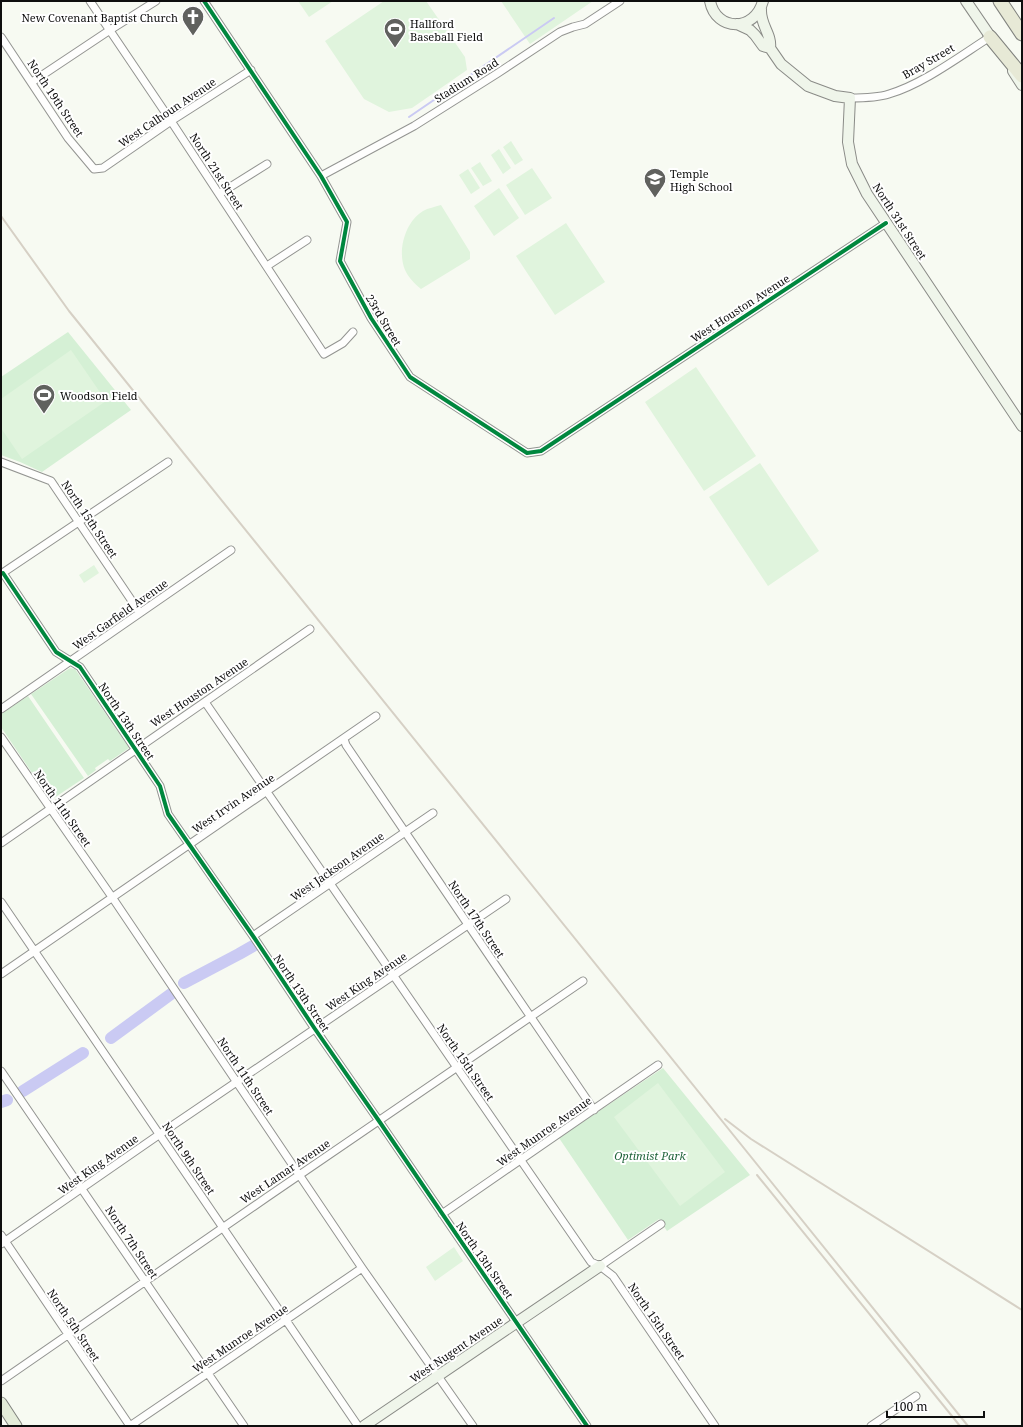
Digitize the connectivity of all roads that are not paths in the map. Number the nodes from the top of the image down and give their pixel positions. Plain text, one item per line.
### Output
1 (90, 1) edge
2 (156, 1) edge
3 (204, 1) edge
4 (620, 1) edge
5 (710, 1) edge
6 (966, 1) edge
7 (1000, 1) edge
8 (762, 5) edge
9 (737, 24) junction
10 (110, 30) junction
11 (1022, 34) edge
12 (1, 37) edge
13 (990, 37) junction
14 (770, 48) junction
15 (250, 70) junction
16 (1022, 76) edge
17 (32, 82) junction
18 (1022, 85) edge
19 (850, 98) junction
20 (172, 121) junction
21 (267, 164) dead end
22 (94, 169) joint
23 (321, 176) junction
24 (219, 194) junction
25 (886, 224) junction
26 (307, 240) dead end
27 (267, 266) junction
28 (353, 332) dead end
29 (605, 409) joint
30 (1022, 426) edge
31 (1, 462) edge
32 (168, 462) dead end
33 (79, 522) junction
34 (232, 550) dead end
35 (2, 574) edge
36 (140, 613) junction
37 (310, 629) dead end
38 (70, 662) junction
39 (205, 702) junction
40 (1, 709) edge
41 (376, 716) dead end
42 (1, 737) edge
43 (344, 739) junction
44 (135, 749) junction
45 (266, 792) junction
46 (51, 809) junction
47 (433, 813) dead end
48 (404, 832) junction
49 (1, 843) edge
50 (188, 844) junction
51 (330, 884) junction
52 (112, 897) junction
53 (506, 899) dead end
54 (1, 902) edge
55 (468, 924) junction
56 (254, 936) junction
57 (34, 951) junction
58 (1, 974) edge
59 (393, 976) junction
60 (583, 981) dead end
61 (530, 1017) junction
62 (315, 1029) junction
63 (658, 1065) dead end
64 (457, 1068) junction
65 (1, 1071) edge
66 (237, 1083) junction
67 (594, 1110) junction
68 (379, 1121) junction
69 (160, 1134) junction
70 (520, 1161) junction
71 (300, 1175) junction
72 (82, 1189) junction
73 (442, 1214) junction
74 (661, 1224) dead end
75 (222, 1228) junction
76 (2, 1240) edge
77 (600, 1266) junction
78 (362, 1268) junction
79 (146, 1282) junction
80 (286, 1320) junction
81 (516, 1322) junction
82 (68, 1335) junction
83 (208, 1374) junction
84 (438, 1376) junction
85 (1, 1381) edge
86 (916, 1396) dead end
87 (1, 1403) edge
88 (16, 1426) edge
89 (130, 1426) edge
90 (244, 1426) edge
91 (358, 1426) edge
92 (364, 1426) edge
93 (473, 1426) edge
94 (587, 1426) edge
95 (716, 1426) edge
96 (871, 1426) edge

1 - 10 street, North 21st Street
2 - 10 street
3 - 15 street, 23rd Street
4 - 23 street, Stadium Road
5 - 9 street
6 - 13 street
7 - 11 highway
8 - 9 street
8 - 14 street
9 - 14 street
10 - 17 street
10 - 20 street, North 21st Street
12 - 17 street, North 19th Street
13 - 16 highway
13 - 18 street
13 - 19 street, Bray Street
14 - 19 street
15 - 20 street, West Calhoun Avenue
15 - 23 street, 23rd Street
17 - 22 street, North 19th Street
19 - 25 street, North 31st Street
20 - 22 street, West Calhoun Avenue
20 - 24 street, North 21st Street
21 - 24 street
23 - 29 street, 23rd Street
24 - 27 street, North 21st Street
25 - 29 street, West Houston Avenue
25 - 30 street, North 31st Street
26 - 27 street
27 - 28 street, North 21st Street
31 - 33 street, North 15th Street
32 - 33 street
33 - 35 street
33 - 36 street, North 15th Street
34 - 36 street, West Garfield Avenue
35 - 38 street, North 13th Street
36 - 38 street, West Garfield Avenue
37 - 39 street, West Houston Avenue
38 - 40 street, West Garfield Avenue
38 - 44 street, North 13th Street
39 - 44 street, West Houston Avenue
39 - 45 street, North 15th Street
41 - 43 street, West Irvin Avenue
42 - 46 street, North 11th Street
43 - 45 street, West Irvin Avenue
43 - 48 street, North 17th Street
44 - 46 street, West Houston Avenue
44 - 50 street, North 13th Street
45 - 50 street, West Irvin Avenue
45 - 51 street, North 15th Street
46 - 49 street, West Houston Avenue
46 - 52 street, North 11th Street
47 - 48 street, West Jackson Avenue
48 - 51 street, West Jackson Avenue
48 - 55 street, North 17th Street
50 - 52 street, West Irvin Avenue
50 - 56 street, North 13th Street
51 - 56 street, West Jackson Avenue
51 - 59 street, North 15th Street
52 - 57 street, West Irvin Avenue
52 - 66 street, North 11th Street
53 - 55 street, West King Avenue
54 - 57 street, North 9th Street
55 - 59 street, West King Avenue
55 - 61 street, North 17th Street
56 - 62 street, North 13th Street
57 - 58 street, West Irvin Avenue
57 - 69 street, North 9th Street
59 - 62 street, West King Avenue
59 - 64 street, North 15th Street
60 - 61 street, West Lamar Avenue
61 - 64 street, West Lamar Avenue
61 - 67 street, North 17th Street
62 - 66 street, West King Avenue
62 - 68 street, North 13th Street
63 - 67 street, West Munroe Avenue
64 - 68 street, West Lamar Avenue
64 - 70 street, North 15th Street
65 - 72 street, North 7th Street
66 - 69 street, West King Avenue
66 - 71 street, North 11th Street
67 - 70 street, West Munroe Avenue
68 - 71 street, West Lamar Avenue
68 - 73 street, North 13th Street
69 - 72 street, West King Avenue
69 - 75 street, North 9th Street
70 - 73 street, West Munroe Avenue
70 - 77 street, North 15th Street
71 - 75 street, West Lamar Avenue
71 - 78 street, North 11th Street
72 - 76 street, West King Avenue
72 - 79 street, North 7th Street
73 - 81 street, North 13th Street
74 - 77 street, West Nugent Avenue
75 - 79 street, West Lamar Avenue
75 - 80 street, North 9th Street
76 - 82 street, North 5th Street
77 - 81 street, West Nugent Avenue
77 - 95 street, North 15th Street
78 - 80 street, West Munroe Avenue
78 - 84 street, North 11th Street
79 - 82 street, West Lamar Avenue
79 - 83 street, North 7th Street
80 - 83 street, West Munroe Avenue
80 - 91 street, North 9th Street
81 - 84 street, West Nugent Avenue
81 - 94 street, North 13th Street
82 - 85 street, West Lamar Avenue
82 - 89 street, North 5th Street
83 - 89 street, West Munroe Avenue
83 - 90 street, North 7th Street
84 - 92 street, West Nugent Avenue
84 - 93 street, North 11th Street
86 - 96 street
87 - 88 main road

